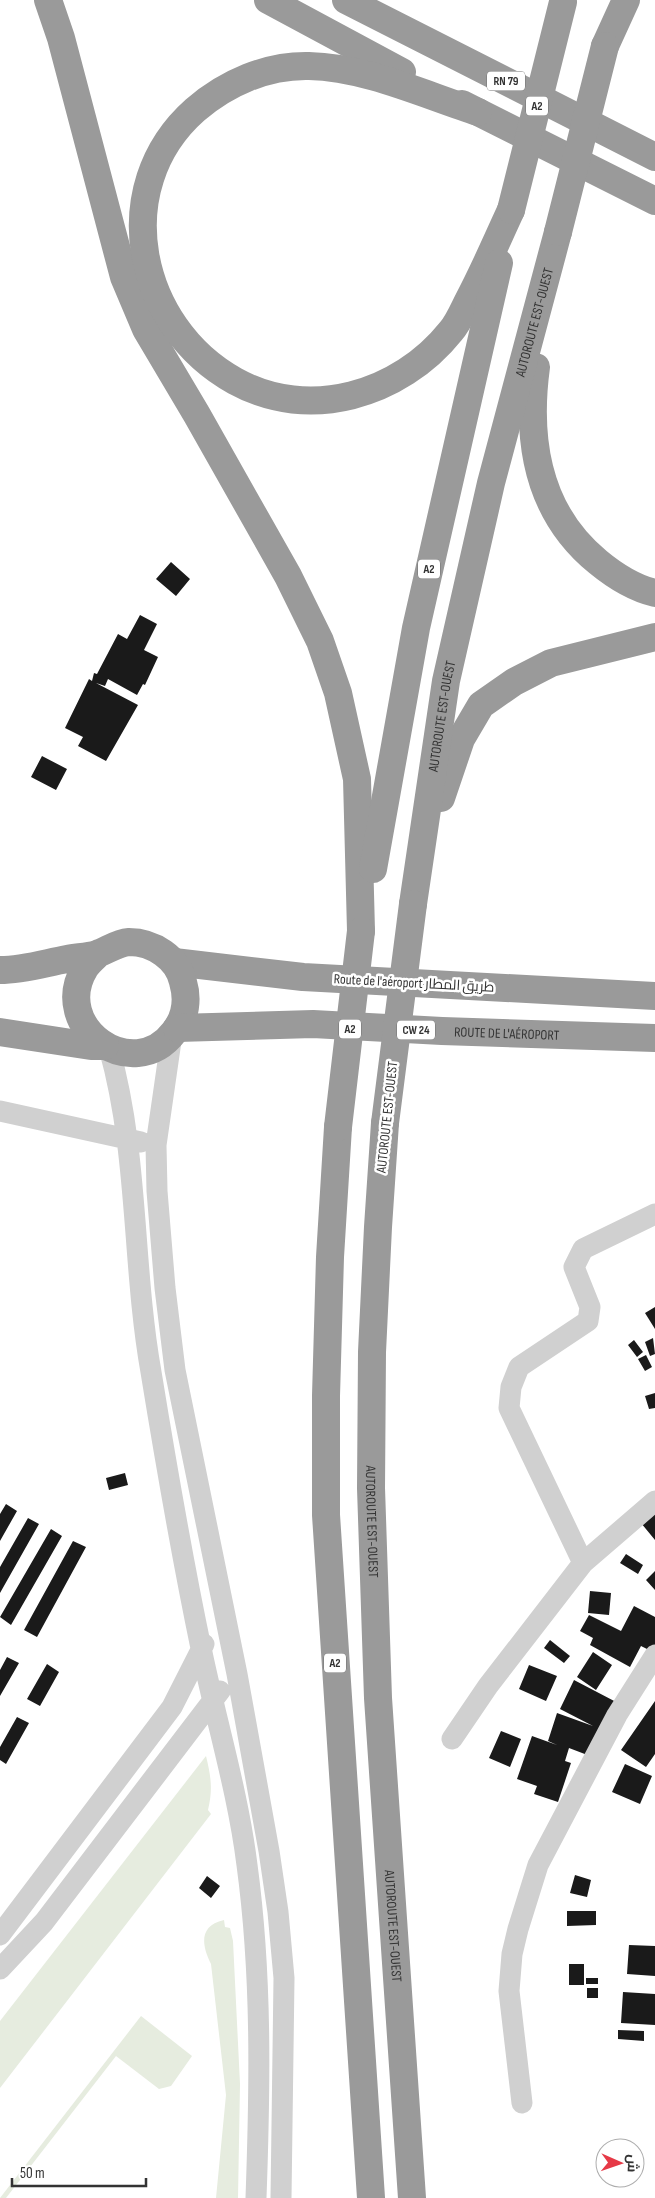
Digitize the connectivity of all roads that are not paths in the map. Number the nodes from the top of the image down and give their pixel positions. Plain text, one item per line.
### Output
1 (48, 0) edge
2 (268, 0) edge
3 (346, 0) edge
4 (617, 0) edge
5 (626, 0) edge
6 (563, 1) edge
7 (367, 7) edge
8 (605, 46) junction
9 (478, 112) junction
10 (648, 153) edge
11 (655, 201) edge
12 (511, 210) junction
13 (558, 232) junction
14 (655, 593) edge
15 (655, 637) edge
16 (414, 904) junction
17 (361, 931) junction
18 (98, 954) junction
19 (174, 962) junction
20 (0, 970) edge
21 (655, 996) edge
22 (175, 1031) junction
23 (0, 1032) edge
24 (655, 1038) edge
25 (107, 1047) junction
26 (0, 1111) edge
27 (128, 1140) junction
28 (156, 1146) junction
29 (655, 1214) edge
30 (655, 1501) edge
31 (583, 1563) junction
32 (227, 1626) junction
33 (201, 1649) junction
34 (655, 1655) edge
35 (237, 1674) junction
36 (213, 1698) junction
37 (452, 1739) dead end
38 (0, 1935) edge
39 (0, 1969) edge
40 (522, 2103) dead end
41 (256, 2198) edge
42 (281, 2198) edge
43 (371, 2198) edge
44 (412, 2198) edge

1 - 17 highway
2 - 9 highway
3 - 7 highway, RN 79
4 - 8 highway, AUTOROUTE EST-OUEST
5 - 8 highway
6 - 12 highway, A2, bridge
7 - 10 highway, RN 79
8 - 13 highway, AUTOROUTE EST-OUEST, bridge
9 - 11 highway
9 - 12 highway
12 - 17 highway, A2
13 - 14 highway
13 - 16 highway, AUTOROUTE EST-OUEST
15 - 16 highway
16 - 44 highway, AUTOROUTE EST-OUEST, bridge
17 - 43 highway, A2, bridge
18 - 19 highway
18 - 20 highway
18 - 25 highway
19 - 21 highway, Route de l'aéroport طريق المطار
19 - 22 highway
22 - 24 highway, ROUTE DE L'AÉROPORT / CW 24
22 - 25 highway
22 - 28 street
23 - 25 highway
25 - 27 street
26 - 27 street
27 - 28 street
27 - 33 street
28 - 32 street
29 - 31 street
30 - 31 street
31 - 37 street
32 - 33 street
32 - 35 street
33 - 36 street
33 - 38 street
34 - 40 street
35 - 36 street
35 - 42 street
36 - 39 street
36 - 41 street

